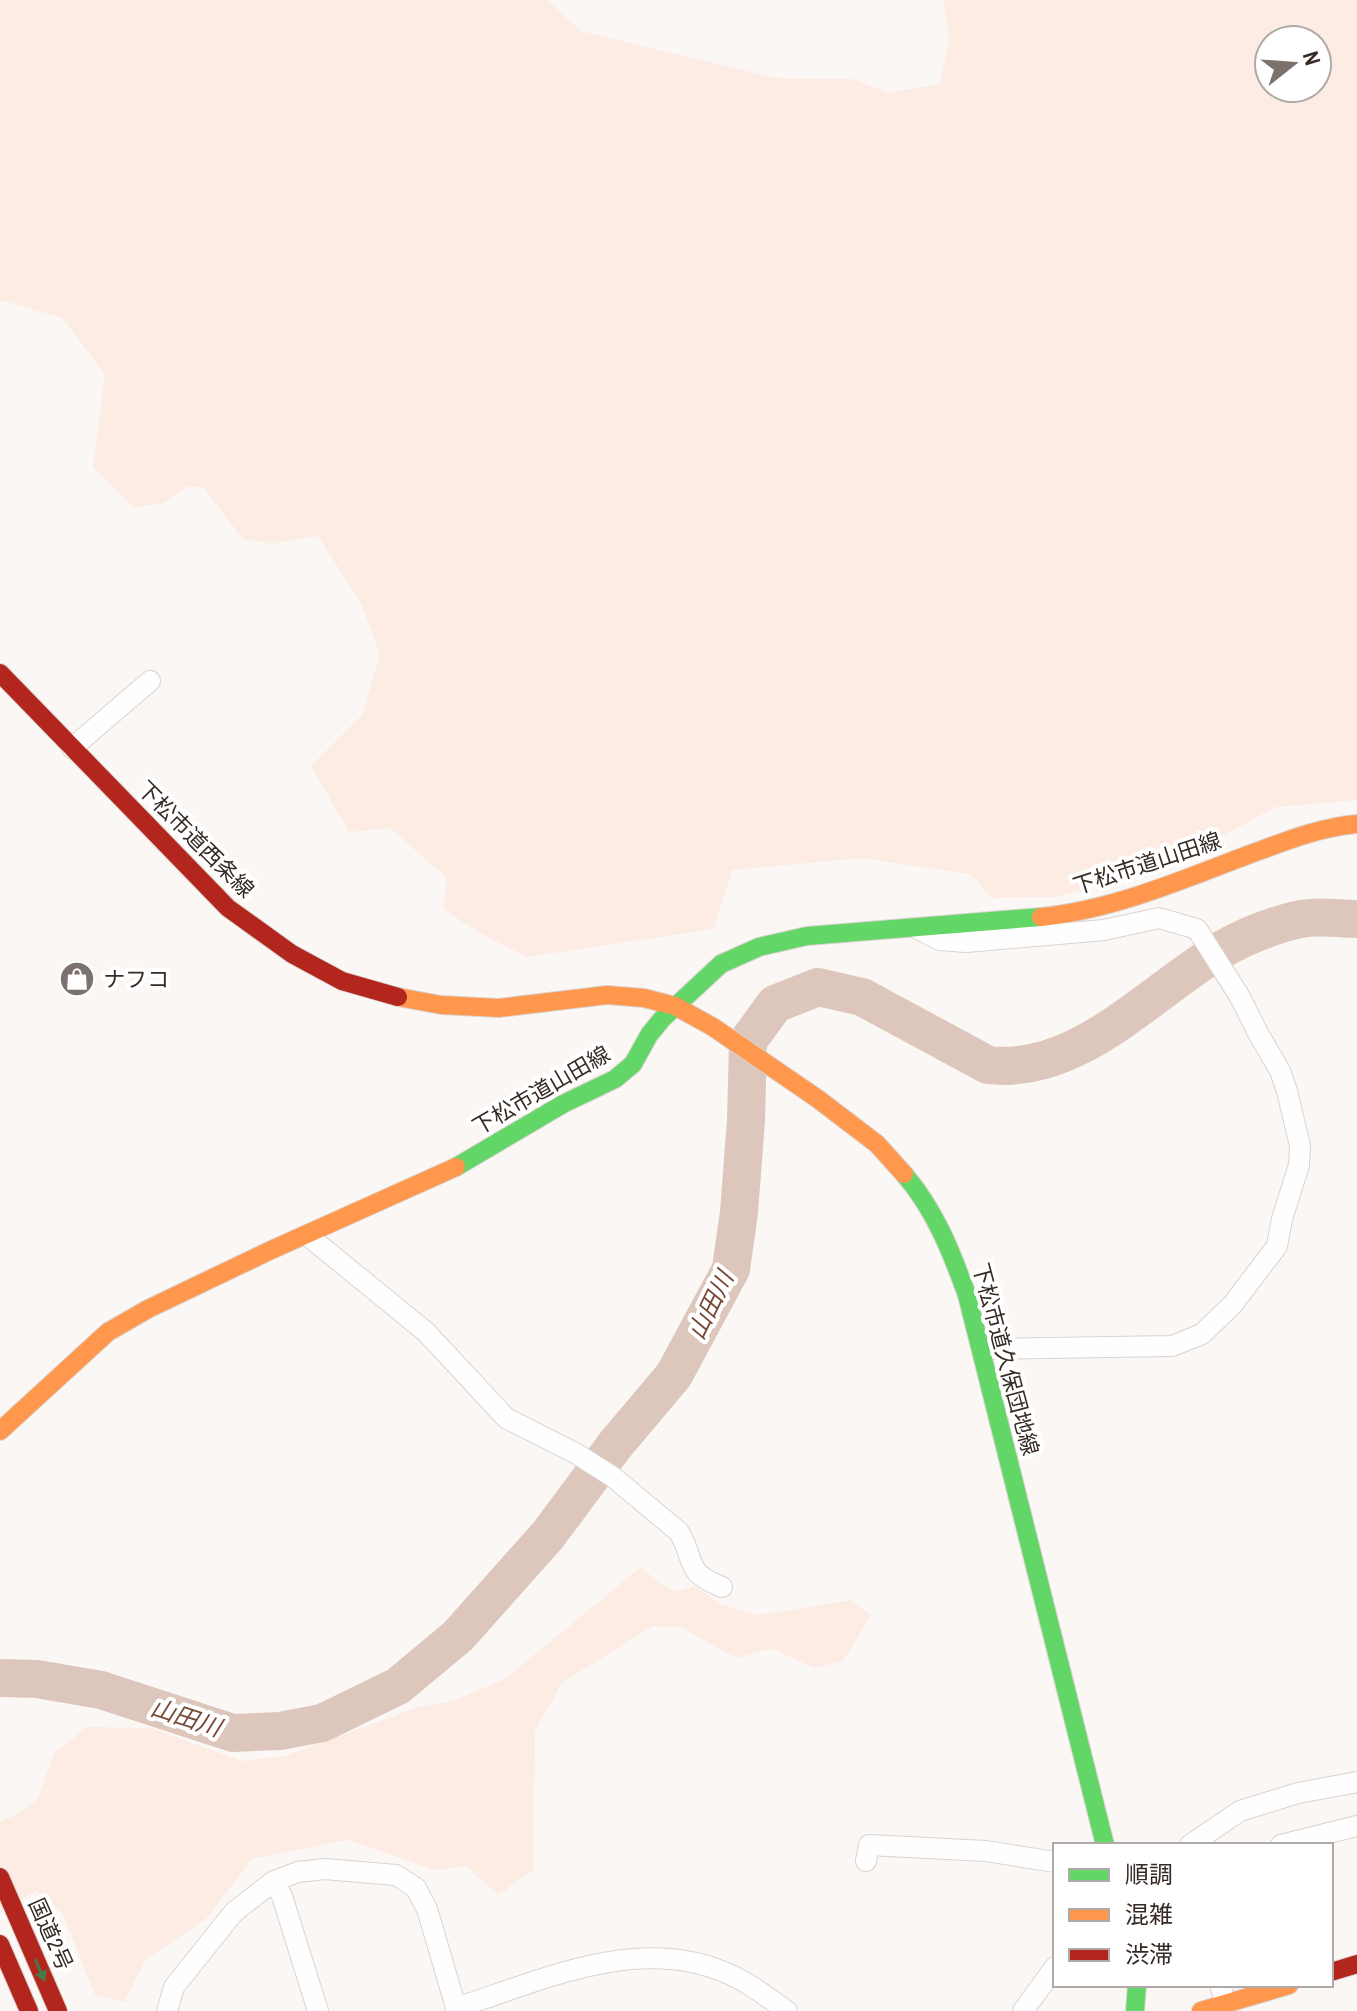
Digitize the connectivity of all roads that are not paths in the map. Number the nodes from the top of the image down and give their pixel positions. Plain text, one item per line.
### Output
1 (0, 673) edge
2 (150, 681) dead end
3 (72, 748) junction
4 (1357, 824) edge
5 (918, 929) junction
6 (675, 1006) junction
7 (307, 1235) junction
8 (982, 1349) junction
9 (0, 1431) edge
10 (722, 1587) dead end
11 (1357, 1782) edge
12 (1357, 1826) edge
13 (1105, 1843) edge
14 (1193, 1843) edge
15 (1289, 1843) edge
16 (866, 1861) dead end
17 (1053, 1862) edge
18 (0, 1877) edge
19 (274, 1881) junction
20 (0, 1944) edge
21 (1357, 1964) edge
22 (1053, 1970) edge
23 (1333, 1971) edge
24 (1137, 1987) edge
25 (1276, 1987) edge
26 (1223, 1995) edge
27 (457, 2009) edge
28 (29, 2011) edge
29 (58, 2011) edge
30 (167, 2011) edge
31 (318, 2011) edge
32 (787, 2011) edge
33 (1023, 2011) edge
34 (1135, 2011) edge
35 (1201, 2011) edge

1 - 3 main road, 下松市道西条線
2 - 3 street
3 - 6 main road, 下松市道西条線
4 - 5 main road, 下松市道山田線
5 - 6 main road, 下松市道山田線
5 - 8 street
6 - 7 main road, 下松市道山田線
6 - 8 main road, 下松市道久保団地線
7 - 9 main road, 下松市道山田線
7 - 10 street
8 - 13 main road, 下松市道久保団地線
11 - 14 street
12 - 15 street
16 - 17 street
18 -> 29 main road, 国道2号
19 - 27 street
19 - 30 street
19 - 31 street
20 - 28 main road
21 - 23 main road
22 - 33 street
24 - 34 main road
25 - 26 main road
26 - 35 main road
27 - 32 street

